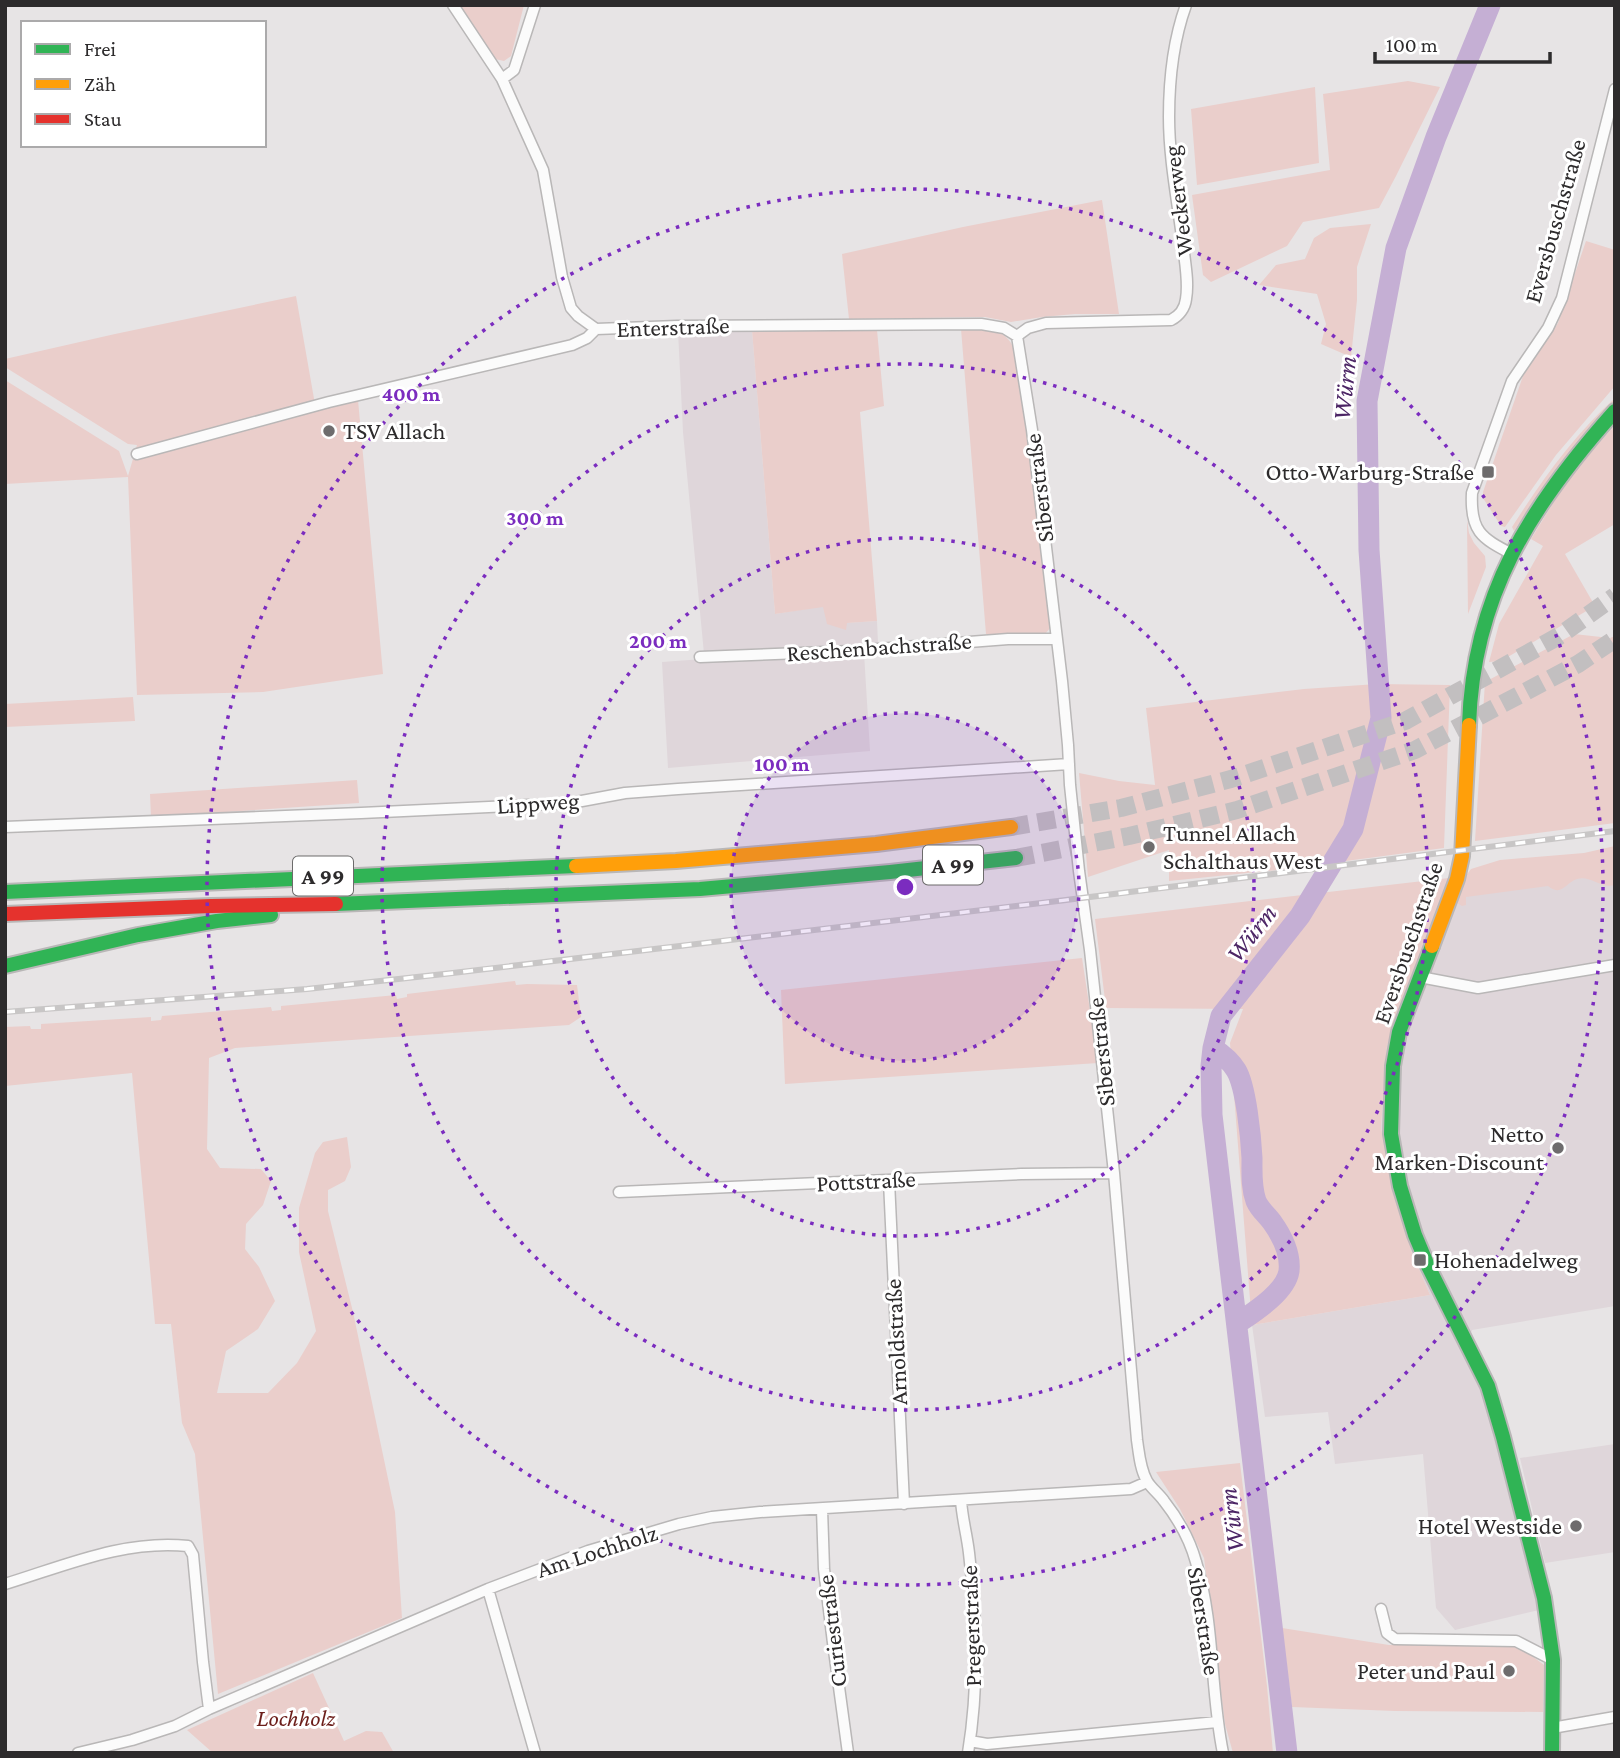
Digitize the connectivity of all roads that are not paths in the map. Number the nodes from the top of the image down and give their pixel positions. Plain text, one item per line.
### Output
1 (453, 5) edge
2 (535, 5) edge
3 (1186, 5) edge
4 (502, 79) junction
5 (1615, 89) edge
6 (596, 329) junction
7 (1017, 336) junction
8 (1615, 411) edge
9 (137, 454) dead end
10 (1512, 554) junction
11 (1057, 639) junction
12 (700, 657) dead end
13 (1069, 764) junction
14 (5, 827) edge
15 (1011, 827) tunnel mouth
16 (1016, 858) tunnel mouth
17 (5, 892) edge
18 (308, 905) junction
19 (5, 914) edge
20 (1615, 965) edge
21 (5, 966) edge
22 (1420, 977) junction
23 (1114, 1173) junction
24 (889, 1181) junction
25 (619, 1192) dead end
26 (1147, 1482) junction
27 (961, 1500) junction
28 (904, 1504) junction
29 (822, 1509) junction
30 (5, 1584) edge
31 (488, 1589) junction
32 (1381, 1609) dead end
33 (1553, 1660) junction
34 (209, 1709) junction
35 (1615, 1717) edge
36 (1217, 1722) junction
37 (1552, 1728) junction
38 (132, 1740) junction
39 (970, 1741) junction
40 (78, 1753) edge
41 (136, 1753) edge
42 (535, 1753) edge
43 (848, 1753) edge
44 (968, 1753) edge
45 (1223, 1753) edge
46 (1552, 1753) edge

1 - 4 street
2 - 4 street
3 - 7 street, Weckerweg
4 - 6 street
5 - 10 street, Eversbuschstraße
6 - 7 street, Enterstraße
6 - 9 street, Enterstraße
7 - 11 street, Siberstraße
8 - 10 main road
10 - 22 main road, Eversbuschstraße
11 - 12 street, Reschenbachstraße
11 - 13 street, Siberstraße
13 - 14 street, Lippweg
13 - 23 street, Siberstraße
15 - 17 main road, A 99
16 - 18 main road, A 99
18 - 19 main road, A 99
18 - 21 main road, A 99
20 - 22 street
22 - 33 main road, Eversbuschstraße
23 - 24 street, Pottstraße
23 - 26 street, Siberstraße
24 - 25 street, Pottstraße
24 - 28 street, Arnoldstraße
26 - 27 street, Am Lochholz
26 - 36 street, Siberstraße
27 - 28 street, Am Lochholz
27 - 39 street, Pregerstraße
28 - 29 street, Am Lochholz
29 - 31 street, Am Lochholz
29 - 43 street, Curiestraße
30 - 34 street
31 - 34 street, Am Lochholz
31 - 42 street
32 - 33 street
33 - 37 main road, Eversbuschstraße
34 - 38 street, Am Lochholz
35 - 37 street
36 - 39 street
36 - 45 street, Siberstraße
37 - 46 main road, Eversbuschstraße
38 - 40 street, Am Lochholz
38 - 41 street
39 - 44 street, Pregerstraße

